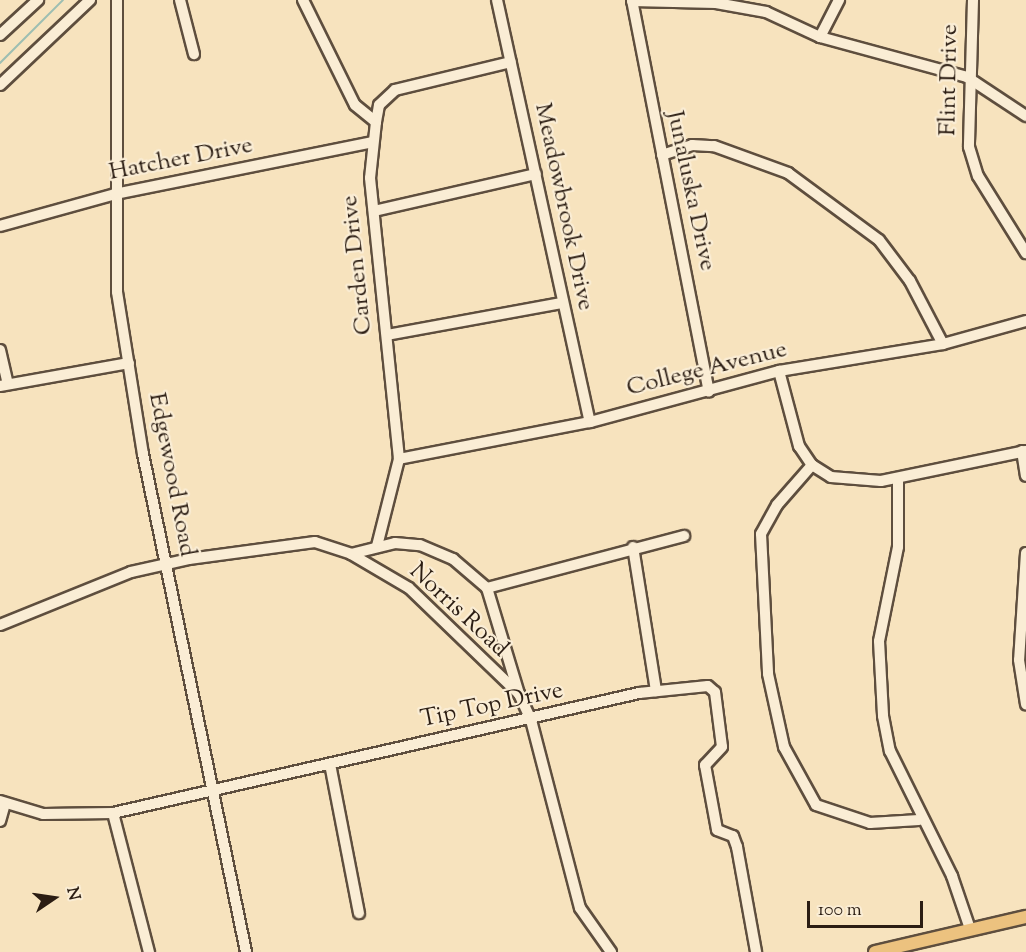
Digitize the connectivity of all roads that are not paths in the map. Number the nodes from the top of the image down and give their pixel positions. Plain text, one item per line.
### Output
1 (38, 0) edge
2 (90, 0) edge
3 (117, 0) edge
4 (180, 0) edge
5 (303, 0) edge
6 (497, 0) edge
7 (839, 0) edge
8 (973, 0) edge
9 (632, 1) edge
10 (0, 35) edge
11 (820, 37) junction
12 (194, 54) dead end
13 (511, 62) junction
14 (967, 77) junction
15 (0, 85) edge
16 (1026, 116) edge
17 (376, 122) junction
18 (372, 142) junction
19 (662, 155) junction
20 (536, 174) junction
21 (115, 194) junction
22 (374, 211) junction
23 (0, 226) edge
24 (1026, 253) edge
25 (562, 303) junction
26 (1026, 321) edge
27 (387, 335) junction
28 (943, 344) junction
29 (0, 350) edge
30 (129, 363) junction
31 (779, 371) junction
32 (4, 385) edge
33 (709, 391) junction
34 (590, 422) junction
35 (1024, 451) edge
36 (399, 459) junction
37 (812, 465) junction
38 (1026, 476) edge
39 (898, 478) junction
40 (684, 536) dead end
41 (377, 546) junction
42 (633, 547) junction
43 (1026, 553) edge
44 (351, 554) junction
45 (166, 564) junction
46 (487, 588) junction
47 (0, 625) edge
48 (656, 691) junction
49 (519, 694) junction
50 (1026, 704) edge
51 (531, 720) junction
52 (330, 764) junction
53 (212, 789) junction
54 (3, 802) edge
55 (113, 813) junction
56 (919, 819) junction
57 (0, 820) edge
58 (359, 913) dead end
59 (1026, 917) edge
60 (970, 928) junction
61 (148, 952) edge
62 (246, 952) edge
63 (610, 952) edge
64 (756, 952) edge
65 (875, 952) edge

1 - 10 street
2 - 15 street
3 - 21 street, Edgewood Road
4 - 12 street
5 - 17 street
6 - 13 street, Meadowbrook Drive
7 - 11 street
8 - 14 street, Flint Drive
9 - 11 street
9 - 19 street, Junaluska Drive
11 - 14 street
13 - 17 street
13 - 20 street, Meadowbrook Drive
14 - 16 street
14 - 24 street, Flint Drive
17 - 18 street, Carden Drive
18 - 21 street, Hatcher Drive
18 - 22 street, Carden Drive
19 - 28 street
19 - 33 street, Junaluska Drive
20 - 22 street
20 - 25 street, Meadowbrook Drive
21 - 23 street, Hatcher Drive
21 - 30 street, Edgewood Road
22 - 27 street, Carden Drive
25 - 27 street
25 - 34 street, Meadowbrook Drive
26 - 28 street, College Avenue
27 - 36 street, Carden Drive
28 - 31 street, College Avenue
29 - 32 street
30 - 32 street
30 - 45 street, Edgewood Road
31 - 33 street, College Avenue
31 - 37 street
33 - 34 street, College Avenue
34 - 36 street, College Avenue
35 - 38 street
35 - 39 street
36 - 41 street, Carden Drive
37 - 39 street
37 - 56 street
39 - 56 street
40 - 42 street
41 - 44 street
41 - 46 street
42 - 46 street
42 - 48 street
43 - 50 street
44 - 45 street, Norris Road
44 - 49 street, Norris Road
45 - 47 street, Norris Road
45 - 53 street, Edgewood Road
46 - 49 street
48 - 51 street, Tip Top Drive
48 - 64 street, Tip Top Drive
49 - 51 street, Norris Road
51 - 52 street, Tip Top Drive
51 - 63 street, Norris Road
52 - 53 street, Tip Top Drive
52 - 58 street
53 - 55 street, Tip Top Drive
53 - 62 street, Edgewood Road
54 - 55 street, Tip Top Drive
54 - 57 street
55 - 61 street
56 - 60 street
59 - 60 main road
60 - 65 main road

